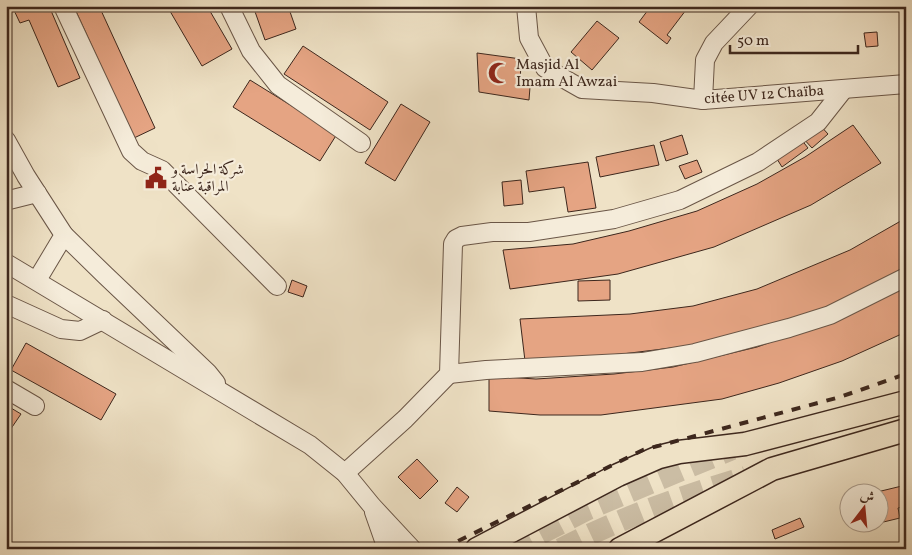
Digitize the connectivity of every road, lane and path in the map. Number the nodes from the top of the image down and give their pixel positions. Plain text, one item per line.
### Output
1 (63, 6) edge
2 (229, 6) edge
3 (526, 6) edge
4 (749, 6) edge
5 (906, 84) edge
6 (844, 89) junction
7 (703, 100) junction
8 (6, 140) edge
9 (360, 143) dead end
10 (37, 193) junction
11 (6, 198) edge
12 (64, 234) junction
13 (6, 263) edge
14 (906, 278) edge
15 (37, 280) junction
16 (277, 286) dead end
17 (6, 304) edge
18 (103, 320) junction
19 (449, 374) junction
20 (6, 389) edge
21 (226, 396) junction
22 (906, 402) edge
23 (35, 406) dead end
24 (906, 430) edge
25 (345, 473) junction
26 (372, 506) junction
27 (387, 549) edge
28 (412, 549) edge
29 (477, 549) edge
30 (620, 549) edge

1 - 16 street
2 - 9 street
3 - 7 street, citée UV 12 Chaïba
4 - 7 street
5 - 6 street, citée UV 12 Chaïba
6 - 7 street, citée UV 12 Chaïba
6 - 19 street
8 - 10 street
10 - 11 street
10 - 12 street
12 - 15 street
12 - 21 street
13 - 15 street
14 - 19 street
15 - 18 street
17 - 18 street
18 - 21 street
19 - 25 street
20 - 23 street
21 - 25 street
22 - 29 main road
24 - 30 main road
25 - 26 street
26 - 27 street
26 - 28 street

